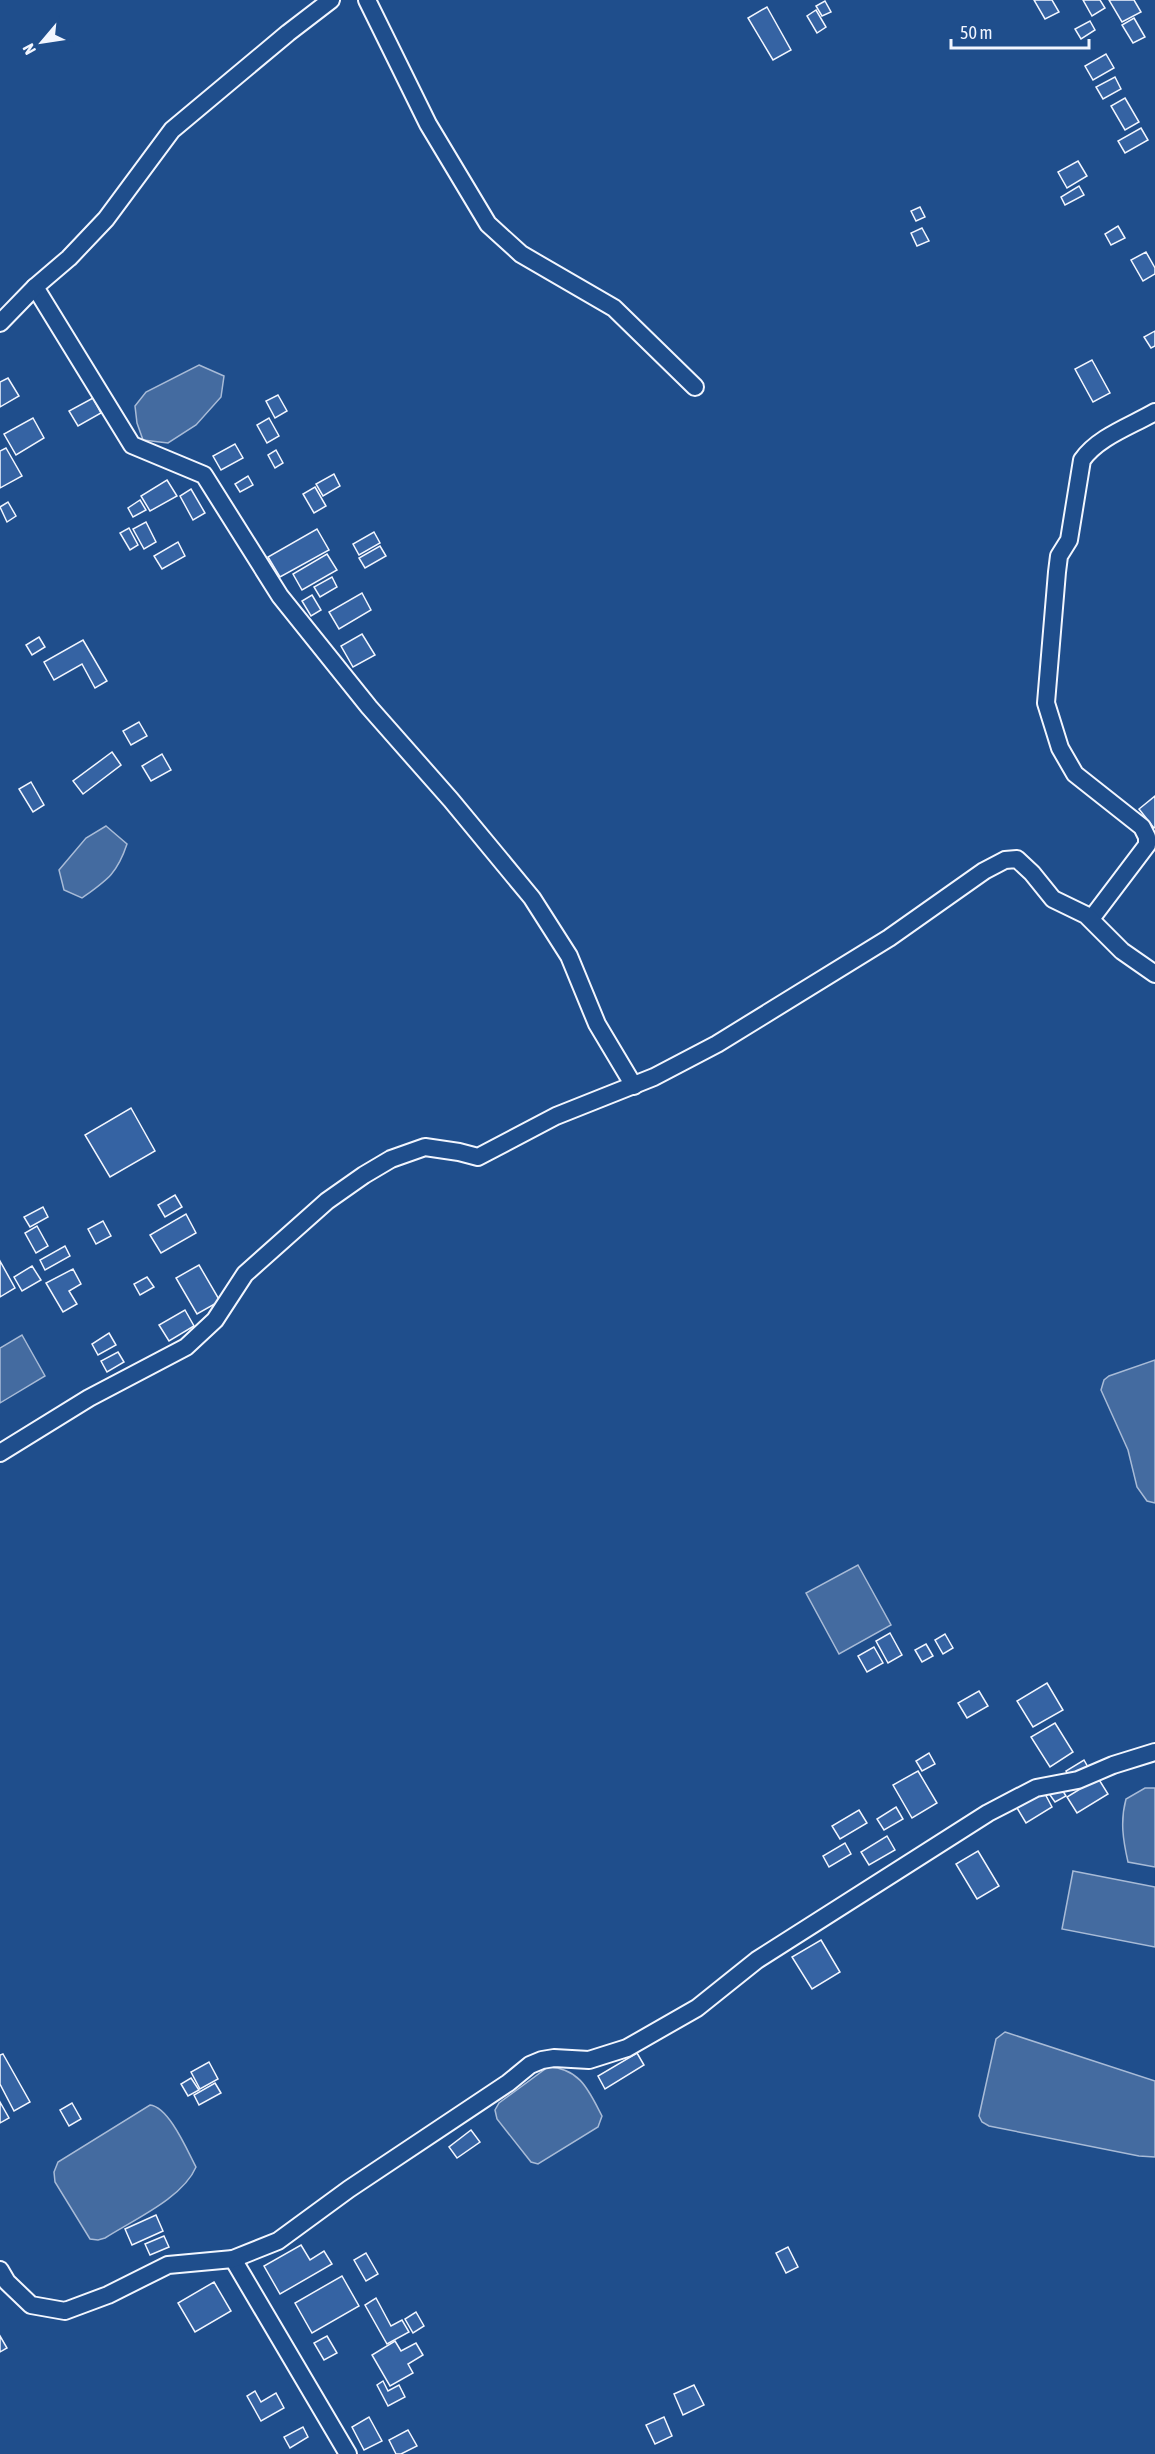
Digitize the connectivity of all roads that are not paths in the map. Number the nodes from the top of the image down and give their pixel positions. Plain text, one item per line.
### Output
1 (332, 0) edge
2 (367, 0) edge
3 (35, 287) junction
4 (0, 323) edge
5 (695, 387) dead end
6 (1155, 412) edge
7 (1091, 919) junction
8 (1155, 974) edge
9 (634, 1086) junction
10 (0, 1453) edge
11 (1155, 1752) edge
12 (233, 2259) junction
13 (0, 2270) edge
14 (348, 2454) edge

1 - 3 street
2 - 5 street
3 - 4 street
3 - 9 street
6 - 7 street
7 - 8 street
7 - 9 street
9 - 10 street
11 - 12 street
12 - 13 street
12 - 14 street

